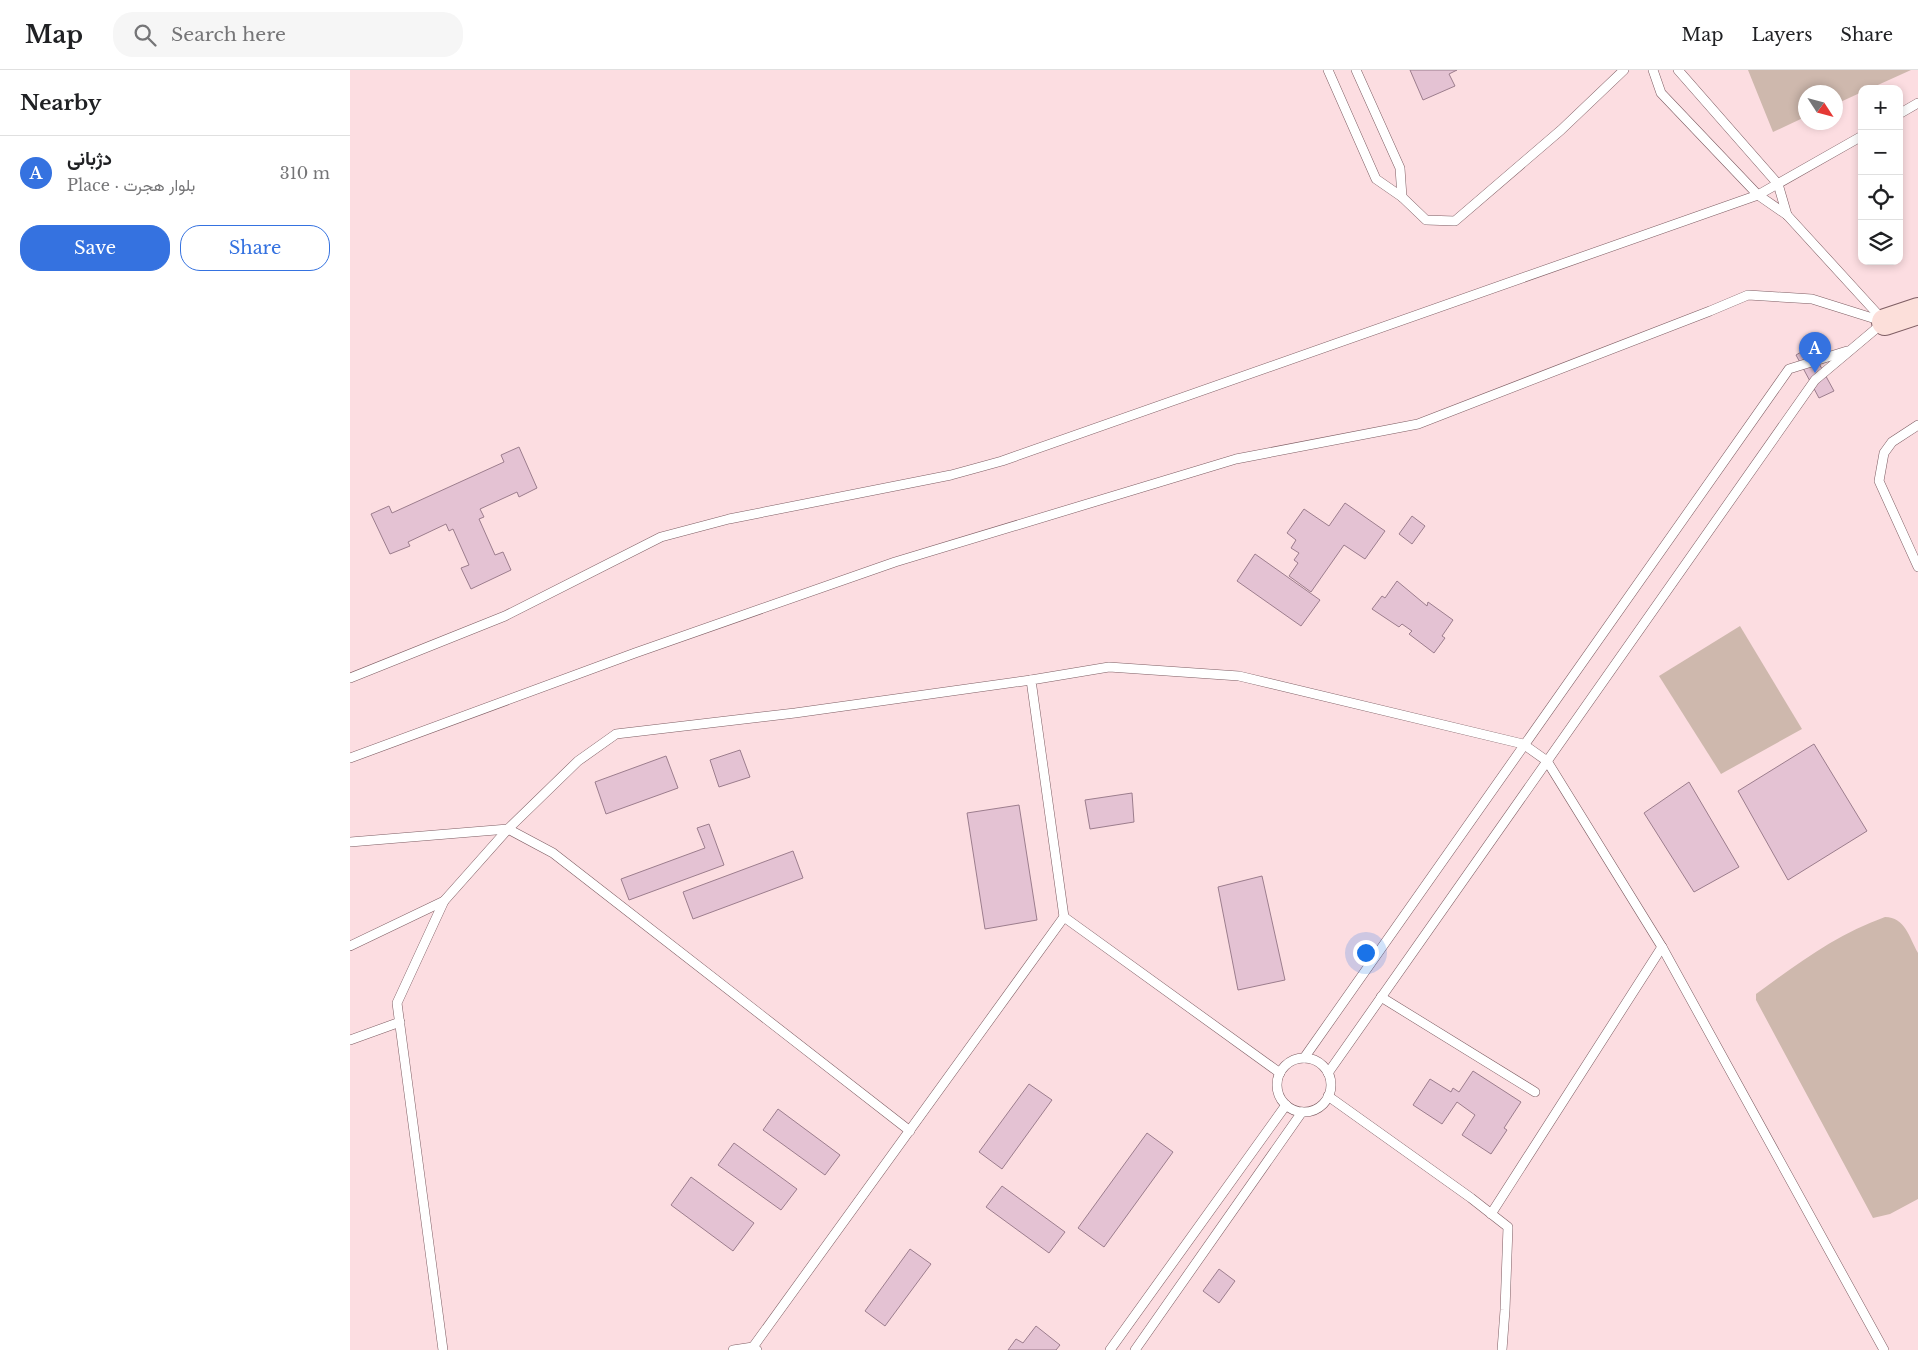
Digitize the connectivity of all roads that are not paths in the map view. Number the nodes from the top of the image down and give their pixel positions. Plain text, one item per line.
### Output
1 (1328, 70) edge
2 (1356, 70) edge
3 (1624, 70) edge
4 (1653, 70) edge
5 (1678, 70) edge
6 (1918, 103) edge
7 (1903, 112) edge
8 (1858, 138) edge
9 (1778, 184) junction
10 (1758, 195) junction
11 (1402, 198) junction
12 (1787, 215) junction
13 (1918, 312) edge
14 (1885, 322) junction
15 (1918, 324) edge
16 (1852, 349) junction
17 (1918, 425) edge
18 (1918, 567) edge
19 (350, 678) edge
20 (1031, 680) junction
21 (1524, 744) junction
22 (350, 758) edge
23 (1547, 760) junction
24 (508, 829) junction
25 (350, 842) edge
26 (444, 901) junction
27 (1064, 917) junction
28 (350, 946) edge
29 (1662, 947) junction
30 (1381, 998) junction
31 (400, 1022) junction
32 (350, 1040) edge
33 (1304, 1058) junction
34 (1280, 1072) junction
35 (1328, 1073) junction
36 (1535, 1092) dead end
37 (1328, 1096) junction
38 (1286, 1105) junction
39 (1302, 1112) junction
40 (910, 1131) junction
41 (1492, 1214) junction
42 (755, 1349) edge
43 (443, 1350) edge
44 (733, 1350) edge
45 (1110, 1350) edge
46 (1135, 1350) edge
47 (1502, 1350) edge
48 (1884, 1350) edge

1 - 11 lane
2 - 11 lane
3 - 11 lane
4 - 10 lane
5 - 9 lane
6 - 7 lane
8 - 9 lane
9 - 10 lane
9 - 12 lane
10 - 12 lane
10 - 19 lane
12 - 14 lane
13 - 14 main road
14 - 15 main road
14 - 16 lane
14 - 22 lane
16 - 21 lane
16 - 23 lane
17 - 18 lane
20 - 21 lane
20 - 24 lane
20 - 27 lane
21 - 23 lane
21 - 33 lane
23 - 29 lane
23 - 30 lane
24 - 25 lane
24 - 26 lane
24 - 40 lane
26 - 28 lane
26 - 31 lane
27 - 34 lane
27 - 40 lane
29 - 41 lane
29 - 48 lane
30 - 35 lane
30 - 36 lane
31 - 32 lane
31 - 43 lane
33 - 34 lane
33 - 35 lane
34 - 38 lane
35 - 37 lane
37 - 39 lane
37 - 41 lane
38 - 39 lane
38 - 45 lane
39 - 46 lane
40 - 42 lane
41 - 47 lane
42 - 44 lane

